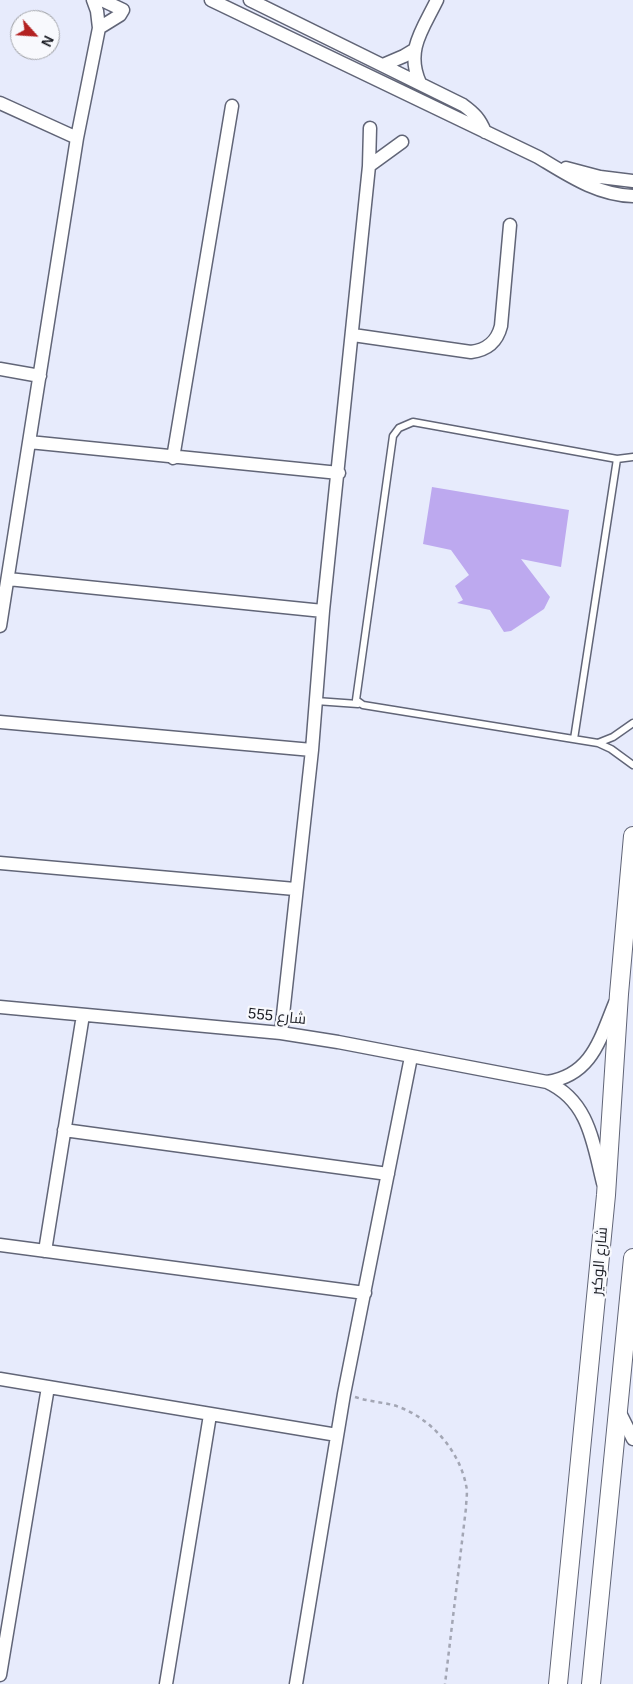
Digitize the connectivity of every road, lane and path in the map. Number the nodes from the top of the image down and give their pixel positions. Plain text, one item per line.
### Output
1 (93, 0) edge
2 (102, 0) edge
3 (211, 0) edge
4 (250, 0) edge
5 (437, 0) edge
6 (307, 27) junction
7 (99, 28) junction
8 (278, 33) junction
9 (414, 50) junction
10 (383, 64) junction
11 (420, 82) junction
12 (0, 103) edge
13 (232, 106) dead end
14 (370, 128) dead end
15 (485, 132) junction
16 (77, 138) junction
17 (402, 142) dead end
18 (538, 157) junction
19 (369, 166) junction
20 (633, 181) edge
21 (633, 196) edge
22 (510, 225) dead end
23 (352, 335) junction
24 (0, 369) edge
25 (40, 376) junction
26 (29, 442) junction
27 (633, 457) edge
28 (173, 458) junction
29 (617, 459) junction
30 (339, 473) junction
31 (8, 579) junction
32 (324, 611) junction
33 (0, 626) edge
34 (316, 701) junction
35 (358, 704) junction
36 (0, 722) edge
37 (633, 723) edge
38 (574, 739) junction
39 (598, 743) junction
40 (312, 750) junction
41 (633, 765) edge
42 (633, 836) edge
43 (0, 863) edge
44 (295, 889) junction
45 (633, 947) edge
46 (620, 986) junction
47 (0, 1007) edge
48 (83, 1015) junction
49 (281, 1033) junction
50 (412, 1057) junction
51 (547, 1082) junction
52 (64, 1130) junction
53 (388, 1174) junction
54 (606, 1195) junction
55 (0, 1245) edge
56 (45, 1251) junction
57 (633, 1258) edge
58 (366, 1293) junction
59 (0, 1379) edge
60 (48, 1387) junction
61 (344, 1394) junction
62 (617, 1406) junction
63 (210, 1415) junction
64 (337, 1434) junction
65 (633, 1438) edge
66 (0, 1675) edge
67 (166, 1684) edge
68 (296, 1684) edge
69 (445, 1684) edge
70 (558, 1684) edge
71 (591, 1684) edge

1 - 7 street
2 - 7 street
3 - 8 street
4 - 6 street
5 - 9 street
6 - 8 street
6 - 10 street
7 - 16 street
8 - 15 street
9 - 10 street
9 - 11 street
10 - 11 street
11 - 15 street
12 - 16 street
13 - 28 street
14 - 19 street
15 - 18 street
16 - 25 street
17 - 19 street
18 - 20 street
18 - 21 street
19 - 23 street
22 - 23 street
23 - 30 street
24 - 25 street
25 - 26 street
26 - 28 street
26 - 31 street
27 - 29 lane
28 - 30 street
29 - 35 lane
29 - 38 lane
30 - 32 street
31 - 32 street
31 - 33 street
32 - 34 street
34 - 35 lane
34 - 40 street
35 - 38 lane
36 - 40 street
37 - 39 lane
38 - 39 lane
39 - 41 lane
40 - 44 street
42 - 46 main road, شارع الوكير
43 - 44 street
44 - 49 street
45 - 46 street, شارع 555
46 - 51 street, شارع 555
46 - 54 main road, شارع الوكير
47 - 48 street, شارع 555
48 - 49 street, شارع 555
48 - 52 street
49 - 50 street, شارع 555
50 - 51 street, شارع 555
50 - 53 street
51 - 54 street, شارع 555
52 - 53 street
52 - 56 street
53 - 58 street
54 - 70 main road, شارع الوكير
55 - 56 street
56 - 58 street
57 - 62 main road
58 - 61 street
59 - 60 street
60 - 63 street
60 - 66 street
61 - 64 street
61 - 69 path
62 - 65 street
62 - 71 main road
63 - 64 street
63 - 67 street
64 - 68 street

